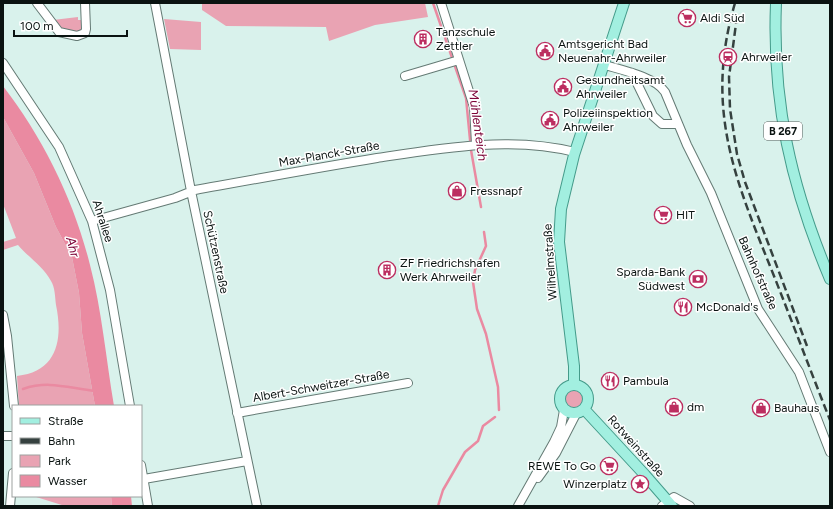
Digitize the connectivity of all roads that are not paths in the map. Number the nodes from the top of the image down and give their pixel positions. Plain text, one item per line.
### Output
1 (37, 3) edge
2 (85, 3) edge
3 (155, 3) edge
4 (441, 3) edge
5 (624, 3) edge
6 (776, 3) edge
7 (455, 61) junction
8 (3, 63) edge
9 (605, 65) junction
10 (632, 73) junction
11 (405, 76) dead end
12 (677, 124) junction
13 (472, 145) junction
14 (575, 152) junction
15 (191, 191) junction
16 (92, 221) junction
17 (830, 279) edge
18 (3, 315) edge
19 (408, 383) dead end
20 (574, 385) junction
21 (14, 405) edge
22 (130, 405) edge
23 (564, 410) junction
24 (580, 411) junction
25 (237, 413) junction
26 (553, 451) junction
27 (830, 452) edge
28 (247, 461) junction
29 (142, 470) edge
30 (12, 479) edge
31 (144, 479) junction
32 (8, 502) edge
33 (667, 504) edge
34 (148, 506) edge
35 (257, 506) edge
36 (518, 506) edge
37 (690, 506) edge

1 - 2 street
3 - 15 street, Schützenstraße
4 - 7 street
5 - 9 main road, Wilhelmstraße
6 - 17 main road, B 267
7 - 11 street
7 - 13 street
8 - 16 street, Ahrallee
9 - 10 street, Bahnhofstraße
9 - 14 main road, Wilhelmstraße
10 - 12 street, Bahnhofstraße
10 - 12 street
12 - 27 street, Bahnhofstraße
13 - 14 street, Max-Planck-Straße
13 - 15 street, Max-Planck-Straße
14 - 20 main road, Wilhelmstraße
15 - 16 street, Max-Planck-Straße
15 - 25 street, Schützenstraße
16 - 22 street, Ahrallee
18 - 21 street
19 - 25 street, Albert-Schweitzer-Straße
20 - 23 main road
20 - 24 main road
23 - 24 main road
23 - 26 street
24 - 26 street
24 - 33 main road, Rotweinstraße
25 - 28 street, Schützenstraße
26 - 36 street
28 - 31 street
28 - 35 street, Schützenstraße
29 - 31 street
30 - 32 street
31 - 34 street
33 - 37 street, Rotweinstraße

